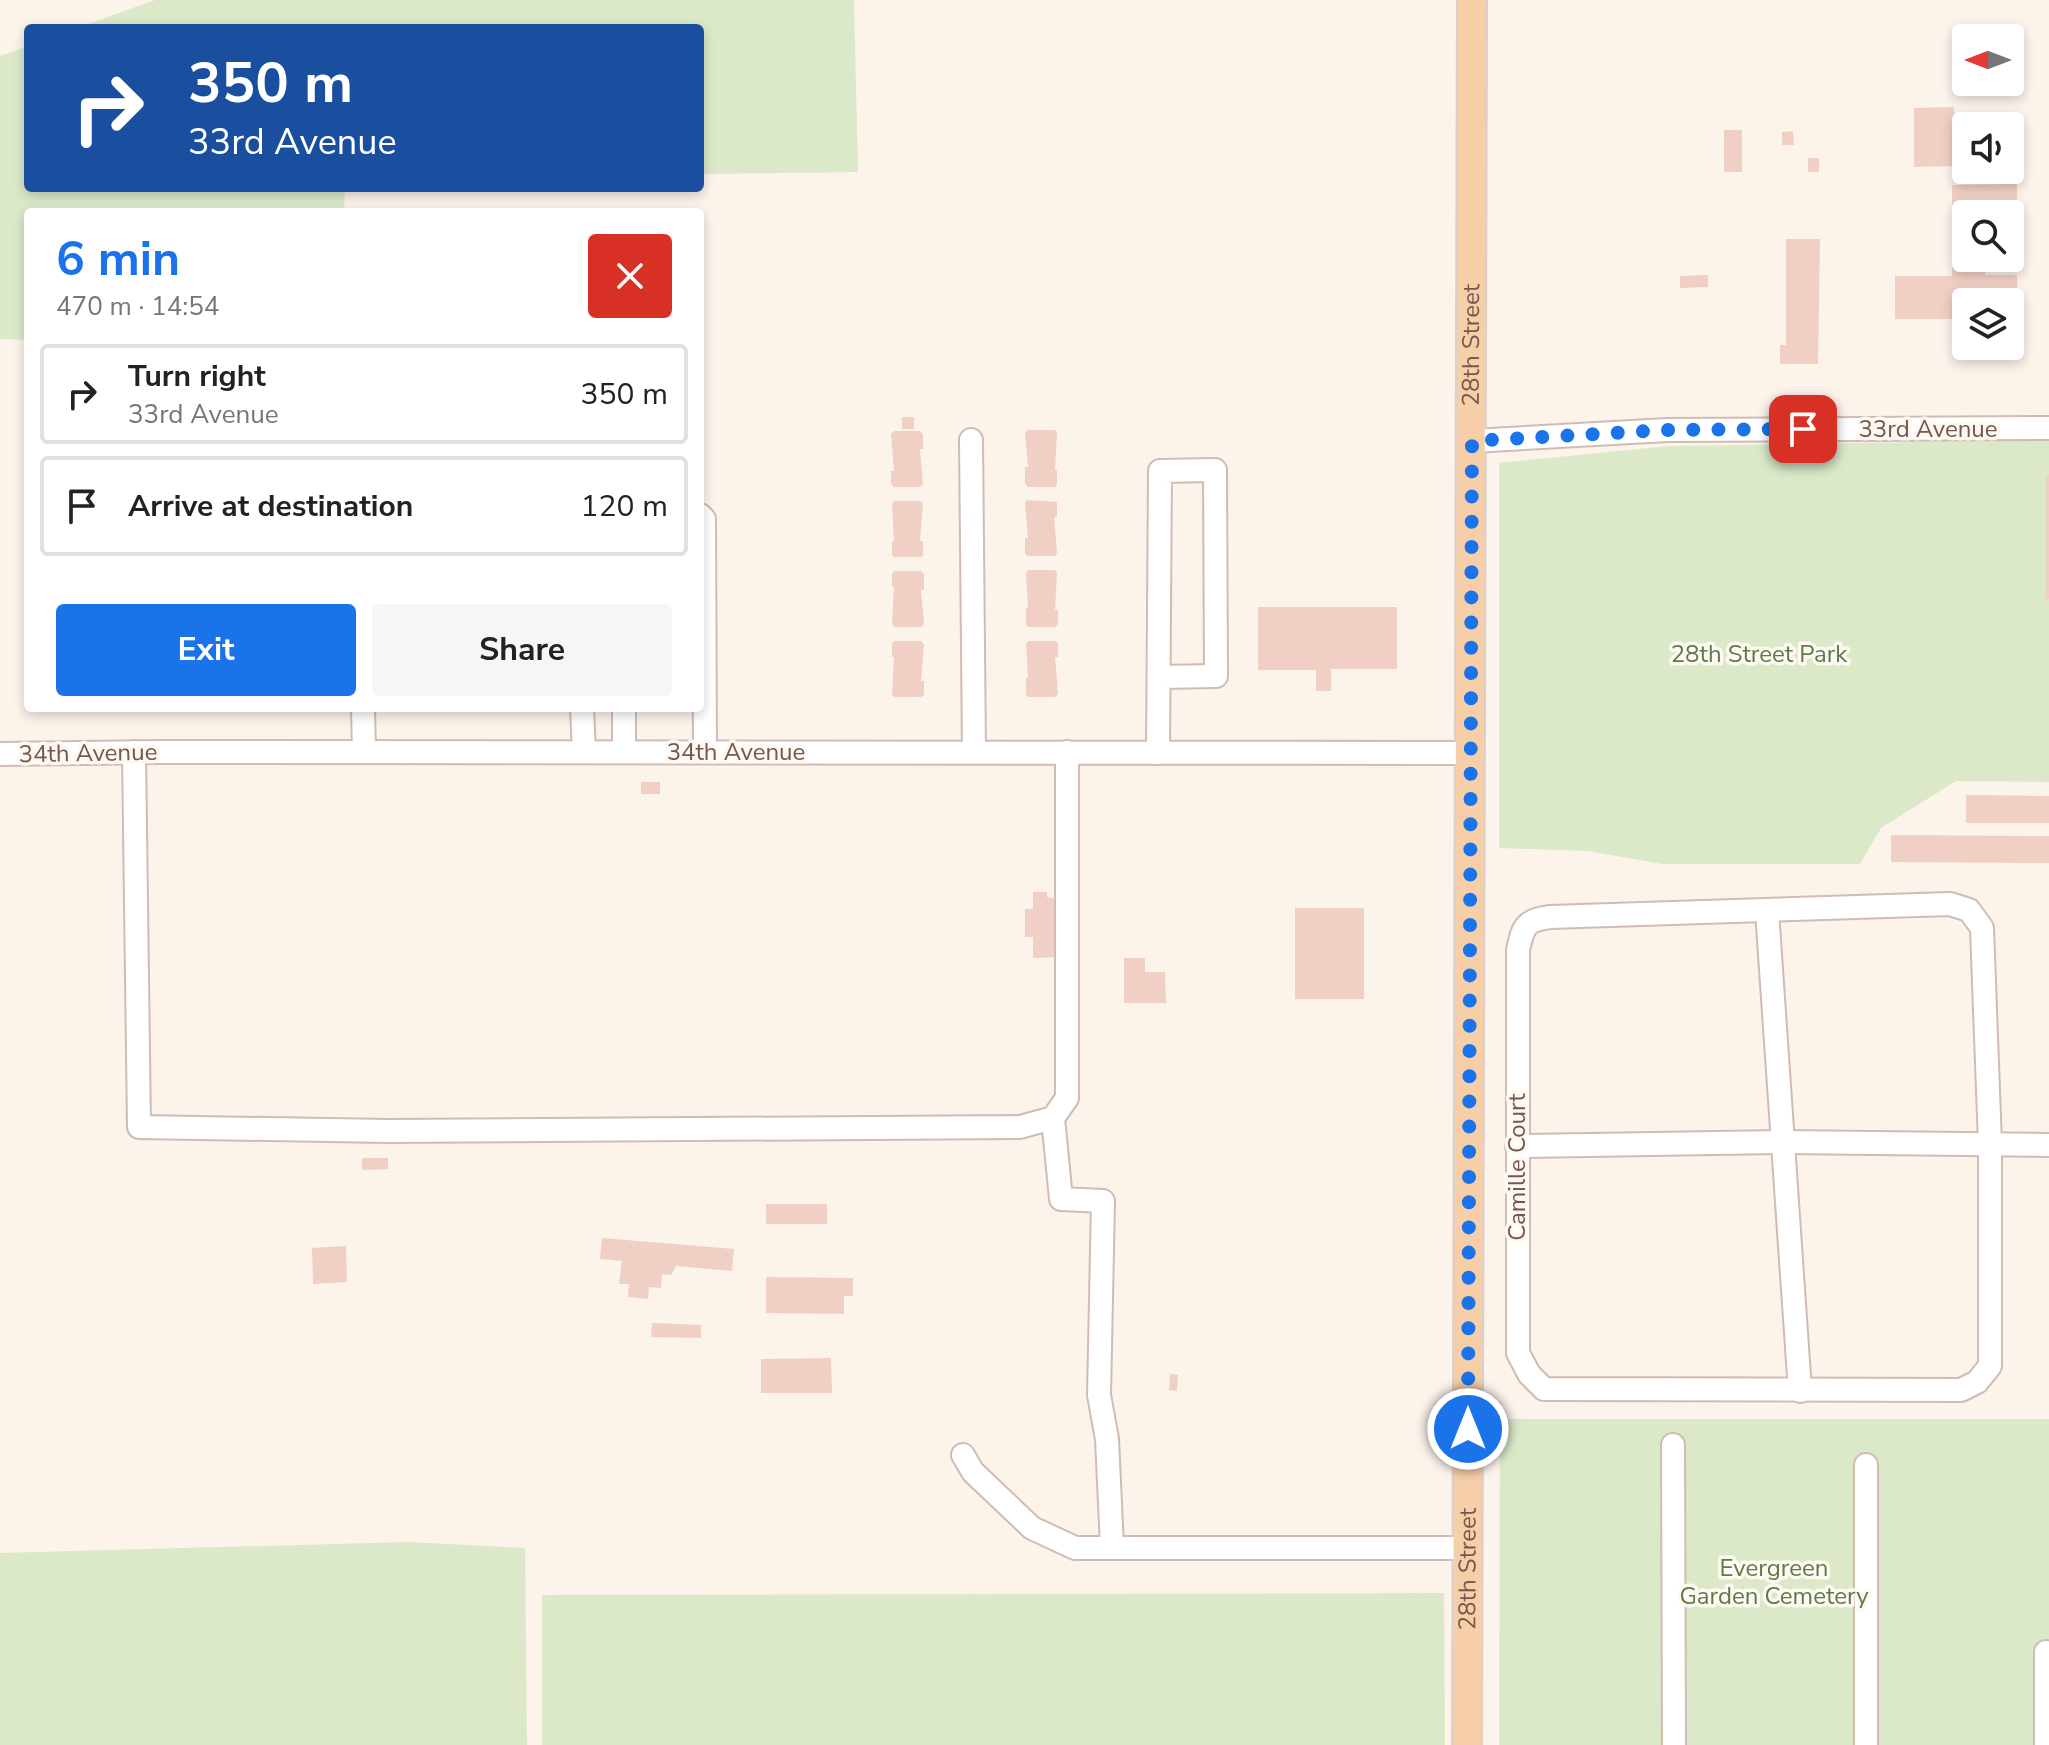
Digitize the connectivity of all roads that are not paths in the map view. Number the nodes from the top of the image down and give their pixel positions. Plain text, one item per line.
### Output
1 (1472, 0) edge
2 (2049, 428) edge
3 (971, 440) dead end
4 (1472, 441) junction
5 (704, 519) edge
6 (1159, 677) junction
7 (363, 712) edge
8 (582, 712) edge
9 (624, 712) edge
10 (134, 752) junction
11 (364, 752) junction
12 (584, 752) junction
13 (624, 752) junction
14 (705, 752) junction
15 (974, 752) junction
16 (1067, 752) junction
17 (1158, 753) junction
18 (1472, 753) junction
19 (0, 754) edge
20 (1767, 911) junction
21 (1053, 1118) junction
22 (1784, 1142) junction
23 (1990, 1144) junction
24 (2049, 1145) edge
25 (1517, 1146) junction
26 (1800, 1391) junction
27 (1673, 1445) dead end
28 (963, 1455) dead end
29 (1866, 1465) dead end
30 (1112, 1547) junction
31 (1468, 1548) junction
32 (2046, 1652) dead end
33 (1467, 1745) edge
34 (1674, 1745) edge
35 (1866, 1745) edge
36 (2046, 1745) edge

1 - 4 main road, 28th Street
2 - 4 street, 33rd Avenue
3 - 15 street
4 - 18 main road, 28th Street
5 - 14 street
6 - 6 street
6 - 17 street
7 - 11 street
8 - 12 street
9 - 13 street
10 - 11 street, 34th Avenue
10 - 19 street, 34th Avenue
10 - 21 street
11 - 12 street, 34th Avenue
12 - 13 street, 34th Avenue
13 - 14 street, 34th Avenue
14 - 15 street, 34th Avenue
15 - 16 street, 34th Avenue
16 - 17 street, 34th Avenue
16 - 21 street
17 - 18 street, 34th Avenue
18 - 31 main road, 28th Street
20 - 22 street
20 - 23 street, Camille Court
20 - 25 street, Camille Court
21 - 30 street
22 - 23 street
22 - 25 street
22 - 26 street
23 - 24 street
23 - 26 street, Camille Court
25 - 26 street, Camille Court
27 - 34 street
28 - 30 street
29 - 35 street
30 - 31 street
31 - 33 main road, 28th Street
32 - 36 street

